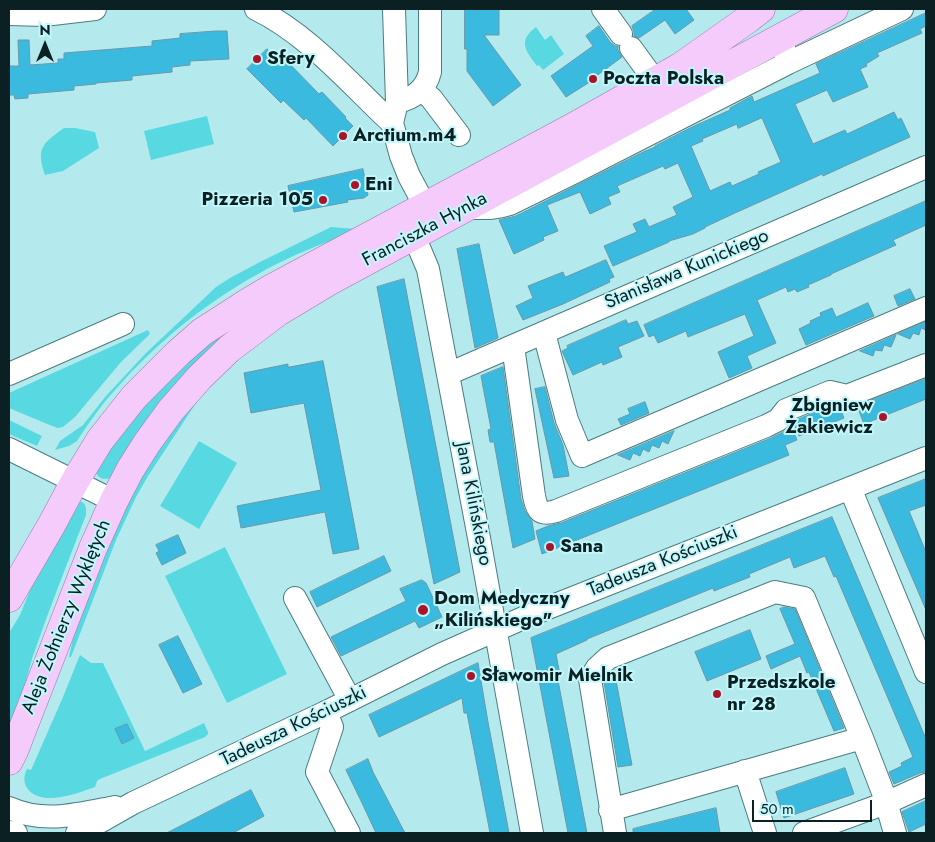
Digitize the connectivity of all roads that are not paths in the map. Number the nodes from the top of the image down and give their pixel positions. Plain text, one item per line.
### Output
1 (94, 9) edge
2 (256, 9) edge
3 (394, 9) edge
4 (430, 9) edge
5 (603, 9) edge
6 (761, 9) edge
7 (834, 9) edge
8 (902, 9) edge
9 (9, 14) edge
10 (781, 37) junction
11 (788, 63) junction
12 (655, 81) junction
13 (422, 90) junction
14 (397, 102) junction
15 (392, 123) junction
16 (459, 135) dead end
17 (926, 167) edge
18 (425, 206) junction
19 (467, 208) junction
20 (414, 236) junction
21 (926, 308) edge
22 (122, 324) dead end
23 (544, 333) junction
24 (513, 346) junction
25 (926, 365) edge
26 (11, 368) edge
27 (448, 374) junction
28 (9, 449) edge
29 (926, 458) edge
30 (75, 481) junction
31 (850, 488) junction
32 (114, 501) junction
33 (9, 598) edge
34 (295, 598) dead end
35 (496, 630) junction
36 (920, 637) edge
37 (926, 672) edge
38 (350, 700) junction
39 (326, 712) junction
40 (862, 738) junction
41 (9, 761) edge
42 (745, 771) junction
43 (926, 785) edge
44 (133, 803) junction
45 (886, 803) junction
46 (9, 808) edge
47 (610, 810) junction
48 (9, 832) edge
49 (16, 833) edge
50 (77, 833) edge
51 (349, 833) edge
52 (532, 833) edge
53 (615, 833) edge
54 (765, 833) edge
55 (804, 833) edge
56 (895, 833) edge

1 - 9 street
2 - 15 street
3 - 14 street
4 - 13 street
5 - 12 street
6 - 12 main road, Franciszka Hynka
7 - 10 main road, Franciszka Hynka
8 - 11 street
10 - 11 street
10 - 19 main road, Franciszka Hynka
11 - 19 street
12 - 18 main road, Franciszka Hynka
13 - 14 street
13 - 16 street
14 - 15 street
15 - 18 street
17 - 23 street, Stanisława Kunickiego
18 - 30 main road, Franciszka Hynka
19 - 20 main road, Franciszka Hynka
20 - 27 street, Jana Kilińskiego
20 - 32 main road, Franciszka Hynka
21 - 23 street
22 - 26 street
23 - 24 street, Stanisława Kunickiego
24 - 25 street
24 - 27 street, Stanisława Kunickiego
27 - 35 street, Jana Kilińskiego
28 - 30 street
29 - 31 street, Tadeusza Kościuszki
30 - 32 street
30 - 33 main road
31 - 35 street, Tadeusza Kościuszki
31 - 36 street
32 - 41 main road, Aleja Żołnierzy Wyklętych
34 - 38 street
35 - 38 street, Tadeusza Kościuszki
35 - 52 street, Jana Kilińskiego
36 - 37 street
38 - 39 street, Tadeusza Kościuszki
39 - 44 street, Tadeusza Kościuszki
39 - 51 street
40 - 42 street
40 - 45 street
40 - 47 street
42 - 47 street
42 - 54 street
43 - 45 street
44 - 46 street, Tadeusza Kościuszki
44 - 50 street, Tadeusza Kościuszki
45 - 55 street
45 - 56 street
47 - 53 street
48 - 49 street

